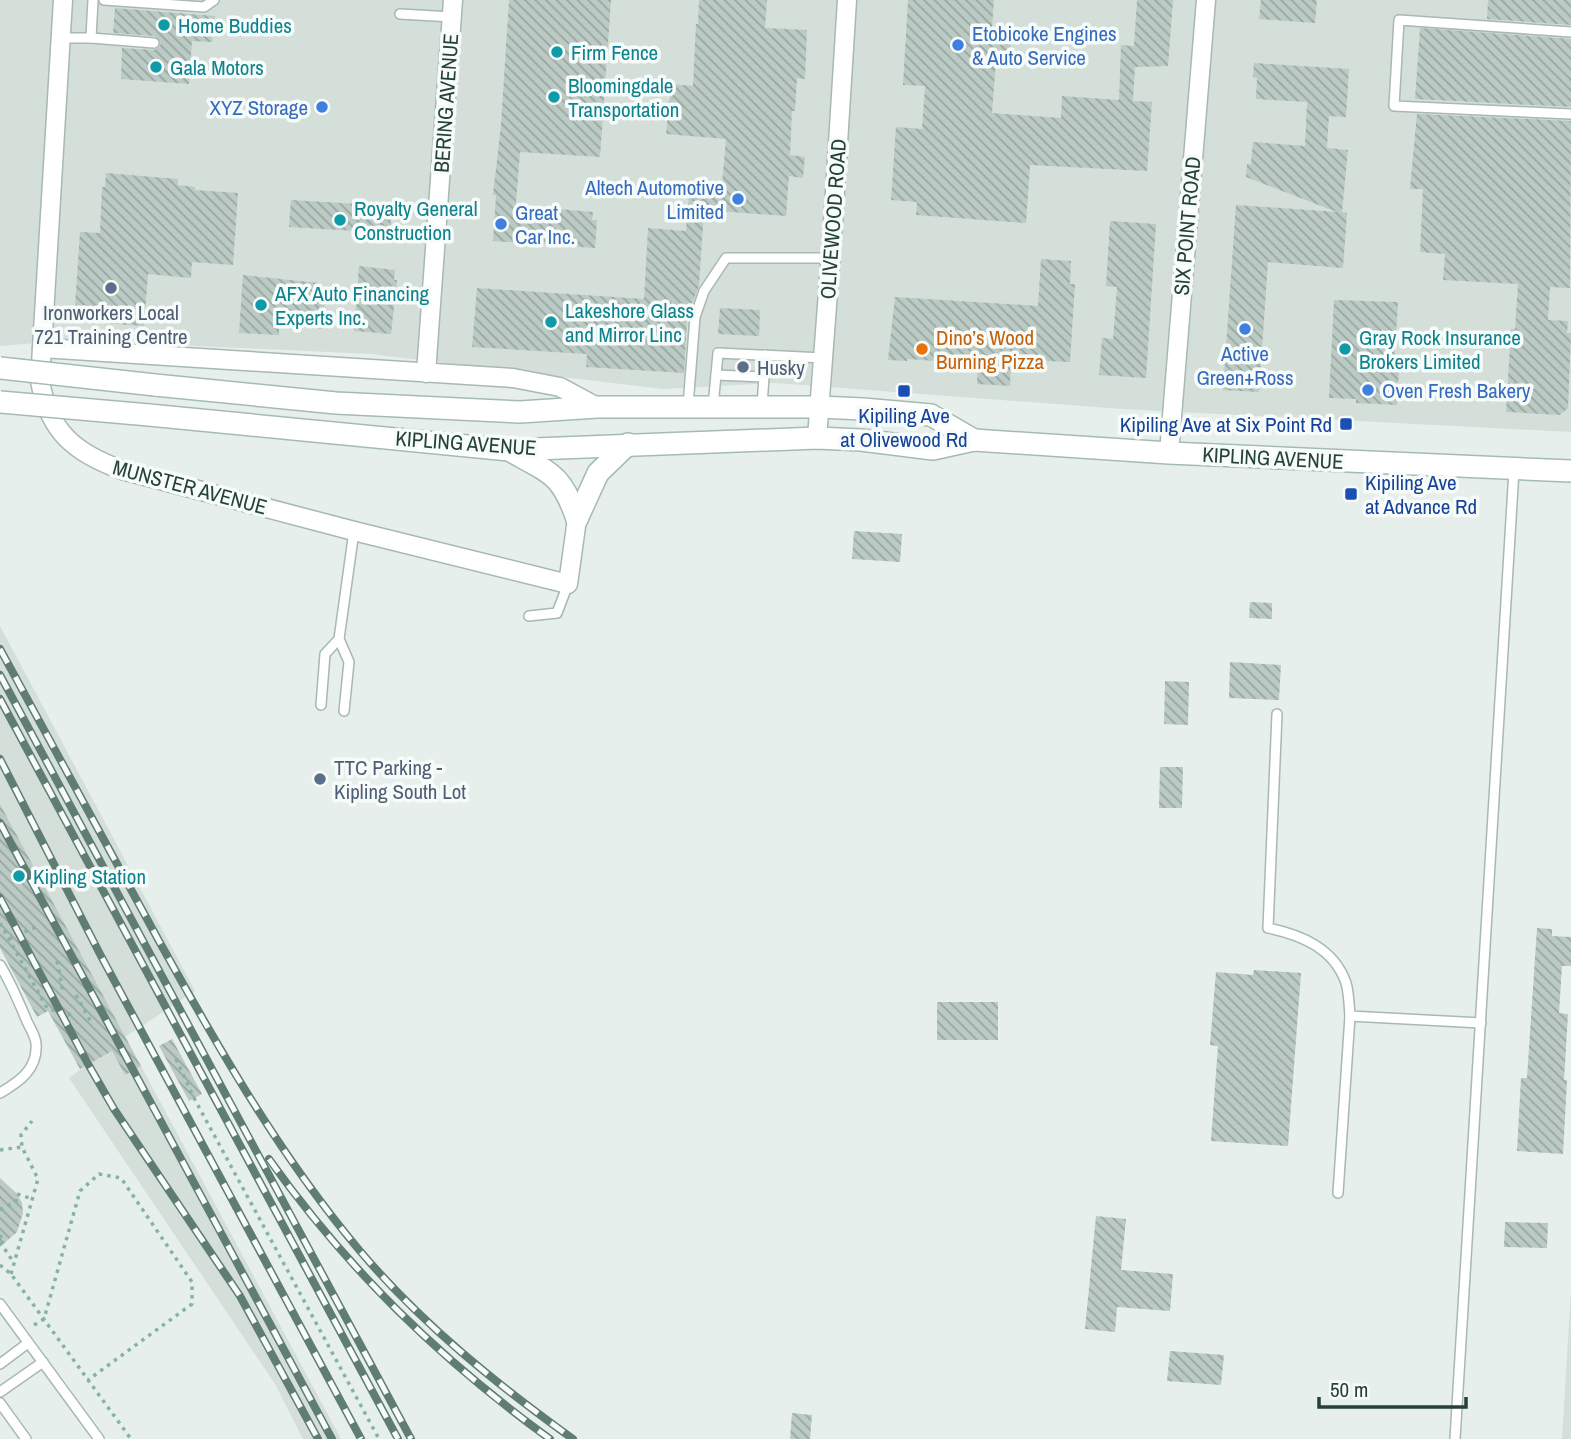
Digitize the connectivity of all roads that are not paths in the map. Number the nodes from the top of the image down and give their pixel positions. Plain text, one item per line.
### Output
1 (63, 0) edge
2 (93, 0) edge
3 (104, 0) edge
4 (214, 0) edge
5 (847, 0) edge
6 (1206, 0) edge
7 (453, 8) edge
8 (400, 14) dead end
9 (1571, 32) edge
10 (61, 38) junction
11 (91, 38) junction
12 (154, 43) dead end
13 (1571, 114) edge
14 (831, 258) junction
15 (42, 348) junction
16 (765, 355) junction
17 (824, 358) junction
18 (0, 368) edge
19 (426, 373) junction
20 (716, 375) junction
21 (764, 377) junction
22 (0, 402) edge
23 (597, 407) junction
24 (688, 407) junction
25 (713, 407) junction
26 (762, 407) junction
27 (820, 407) junction
28 (817, 438) junction
29 (974, 440) junction
30 (628, 444) junction
31 (509, 450) junction
32 (1169, 453) junction
33 (1514, 468) junction
34 (1571, 471) edge
35 (578, 519) junction
36 (354, 531) junction
37 (568, 583) junction
38 (529, 616) dead end
39 (339, 639) junction
40 (321, 705) dead end
41 (344, 711) dead end
42 (1277, 714) dead end
43 (0, 965) edge
44 (1350, 1016) junction
45 (1480, 1023) junction
46 (0, 1093) edge
47 (1338, 1193) dead end
48 (0, 1304) edge
49 (28, 1343) junction
50 (43, 1362) junction
51 (0, 1364) edge
52 (0, 1392) edge
53 (0, 1403) edge
54 (26, 1439) edge
55 (99, 1439) edge
56 (1455, 1439) edge

1 - 10 street, MUNSTER AVENUE
2 - 11 lane
3 - 4 lane
5 - 14 street, OLIVEWOOD ROAD
6 - 32 street, SIX POINT ROAD
7 - 8 lane
7 - 19 street, BERING AVENUE
9 - 13 lane
10 - 11 lane
10 - 15 street, MUNSTER AVENUE
11 - 12 lane
14 - 17 street, OLIVEWOOD ROAD
14 - 24 lane
15 - 19 street, KIPLING AVENUE
15 - 36 street, MUNSTER AVENUE
16 - 17 lane
16 - 20 lane
16 - 21 lane
17 - 27 street, OLIVEWOOD ROAD
18 - 23 main road, KIPLING AVENUE, bridge
19 - 23 street, KIPLING AVENUE
20 - 21 lane
20 - 25 lane
21 - 26 lane
22 - 31 main road, KIPLING AVENUE, bridge
23 - 24 main road, KIPLING AVENUE
24 - 25 main road, KIPLING AVENUE
25 - 26 main road, KIPLING AVENUE
26 - 27 main road, KIPLING AVENUE
27 - 28 street, OLIVEWOOD ROAD
27 - 29 main road, KIPLING AVENUE
28 - 29 main road, KIPLING AVENUE
28 - 30 main road, KIPLING AVENUE
29 - 32 main road, KIPLING AVENUE
30 - 31 main road, KIPLING AVENUE
30 - 35 main road
31 - 35 main road
32 - 33 main road, KIPLING AVENUE
33 - 34 main road, KIPLING AVENUE
33 - 45 lane
35 - 37 street
36 - 37 street, MUNSTER AVENUE
36 - 39 lane
37 - 38 lane
39 - 40 lane
39 - 41 lane
42 - 44 lane
43 - 46 lane
44 - 45 lane
44 - 47 lane
45 - 56 lane
48 - 49 lane
49 - 50 lane
49 - 51 lane
50 - 52 lane
50 - 55 lane
53 - 54 lane

